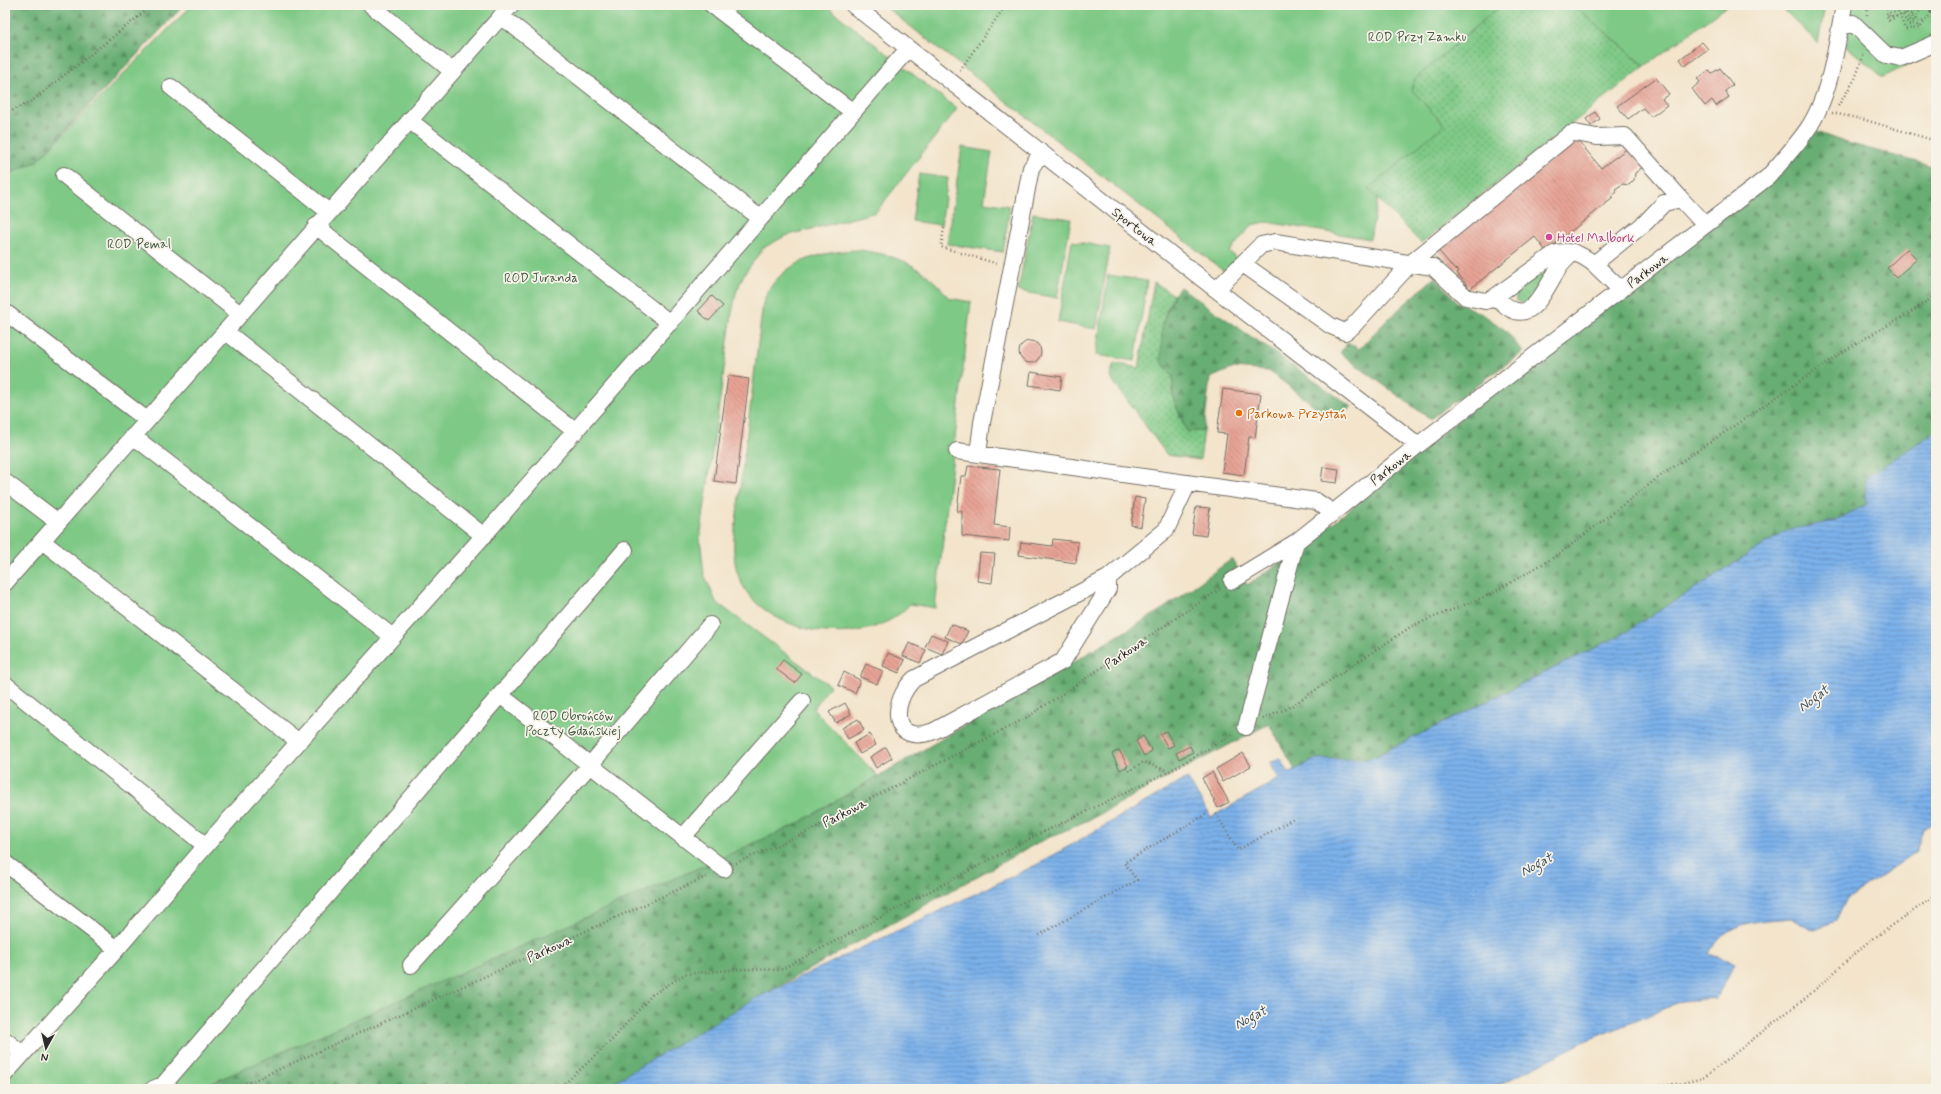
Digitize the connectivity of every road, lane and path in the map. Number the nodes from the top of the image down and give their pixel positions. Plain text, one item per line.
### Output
1 (12, 5) edge
2 (152, 5) edge
3 (371, 5) edge
4 (712, 5) edge
5 (853, 5) edge
6 (1006, 5) edge
7 (1844, 5) edge
8 (1868, 5) edge
9 (1889, 5) edge
10 (1911, 5) edge
11 (1916, 5) edge
12 (1920, 5) edge
13 (1925, 5) edge
14 (1930, 5) edge
15 (506, 10) edge
16 (1898, 11) dead end
17 (1931, 13) junction
18 (1936, 13) edge
19 (5, 14) edge
20 (1904, 14) junction
21 (1912, 15) junction
22 (1897, 18) junction
23 (1925, 21) junction
24 (1914, 22) junction
25 (1919, 22) junction
26 (1840, 27) junction
27 (1866, 34) junction
28 (1936, 43) edge
29 (908, 49) junction
30 (452, 71) junction
31 (951, 82) junction
32 (171, 87) dead end
33 (1825, 111) junction
34 (853, 112) junction
35 (5, 114) edge
36 (409, 120) junction
37 (1936, 141) edge
38 (1041, 153) junction
39 (64, 175) dead end
40 (1681, 199) junction
41 (329, 212) junction
42 (760, 218) junction
43 (1705, 225) junction
44 (316, 226) junction
45 (944, 228) dead end
46 (1573, 252) junction
47 (1411, 263) junction
48 (1243, 264) junction
49 (1594, 264) junction
50 (1012, 268) junction
51 (1217, 289) junction
52 (1621, 290) junction
53 (1496, 296) junction
54 (5, 312) edge
55 (240, 314) junction
56 (670, 323) junction
57 (225, 331) junction
58 (147, 420) junction
59 (576, 432) junction
60 (133, 436) junction
61 (1418, 445) junction
62 (957, 451) dead end
63 (978, 454) junction
64 (5, 482) edge
65 (1188, 483) junction
66 (1332, 512) junction
67 (58, 522) junction
68 (484, 536) junction
69 (42, 541) junction
70 (1296, 542) junction
71 (625, 550) dead end
72 (1108, 578) junction
73 (1232, 581) joint
74 (5, 583) edge
75 (710, 625) dead end
76 (393, 637) junction
77 (5, 684) edge
78 (500, 695) junction
79 (802, 701) dead end
80 (1246, 727) dead end
81 (299, 742) junction
82 (590, 765) junction
83 (1126, 767) dead end
84 (1168, 772) dead end
85 (1208, 813) dead end
86 (1216, 814) dead end
87 (1295, 818) dead end
88 (683, 837) junction
89 (206, 846) junction
90 (5, 864) edge
91 (724, 869) junction
92 (1936, 895) edge
93 (1039, 935) dead end
94 (117, 949) junction
95 (411, 965) dead end
96 (5, 1040) edge
97 (23, 1054) junction
98 (5, 1074) edge
99 (153, 1089) edge
100 (235, 1089) edge
101 (1608, 1089) edge

1 - 19 path
2 - 35 path
3 - 30 street
4 - 34 street
5 - 29 street, Sportowa
6 - 31 path
7 - 26 street, Parkowa
8 - 27 path
9 - 22 path
9 - 22 path
10 - 20 path
11 - 21 path
12 - 25 path
13 - 17 path
14 - 17 path
15 - 30 street
15 - 42 street
16 - 20 path
17 - 18 path
17 - 23 path
20 - 21 path
20 - 22 path
20 - 23 path
20 - 24 path
21 - 24 path
23 - 25 path
24 - 25 path
26 - 27 street
26 - 33 street, Parkowa
27 - 28 street
27 - 33 path
29 - 31 street, Sportowa
29 - 34 street
30 - 36 street
31 - 38 street, Sportowa
32 - 41 street
33 - 37 path
33 - 43 street, Parkowa
34 - 42 street
36 - 41 street
36 - 56 street
38 - 50 street
38 - 51 street, Sportowa
39 - 55 street
40 - 43 street
40 - 47 street
40 - 49 street
41 - 44 street
42 - 56 street
43 - 52 street, Parkowa
44 - 55 street
44 - 59 street
45 - 50 path
46 - 49 street
46 - 53 street
46 - 53 street
47 - 48 street
47 - 48 street
47 - 53 street
48 - 51 street
49 - 52 street
50 - 63 street
51 - 61 street, Sportowa
52 - 61 street, Parkowa
54 - 58 street
55 - 57 street
56 - 59 street
57 - 58 street
57 - 68 street
58 - 60 street
59 - 68 street
60 - 67 street
60 - 76 street
61 - 66 street, Parkowa
62 - 63 street
63 - 65 street
64 - 67 street
65 - 66 street
65 - 72 street
66 - 70 street, Parkowa
67 - 69 street
68 - 76 street
69 - 74 street
69 - 81 street
70 - 73 street, Parkowa
70 - 80 street
71 - 78 street
72 - 72 street
73 - 91 path, Parkowa
75 - 82 street
76 - 81 street
77 - 89 street
78 - 82 street
78 - 99 street
79 - 88 street
81 - 89 street
82 - 88 street
82 - 95 street
83 - 84 path
85 - 93 path
86 - 87 path
88 - 91 street
89 - 94 street
90 - 94 street
91 - 100 path, Parkowa
92 - 101 path
94 - 97 street
96 - 97 street
97 - 98 street

